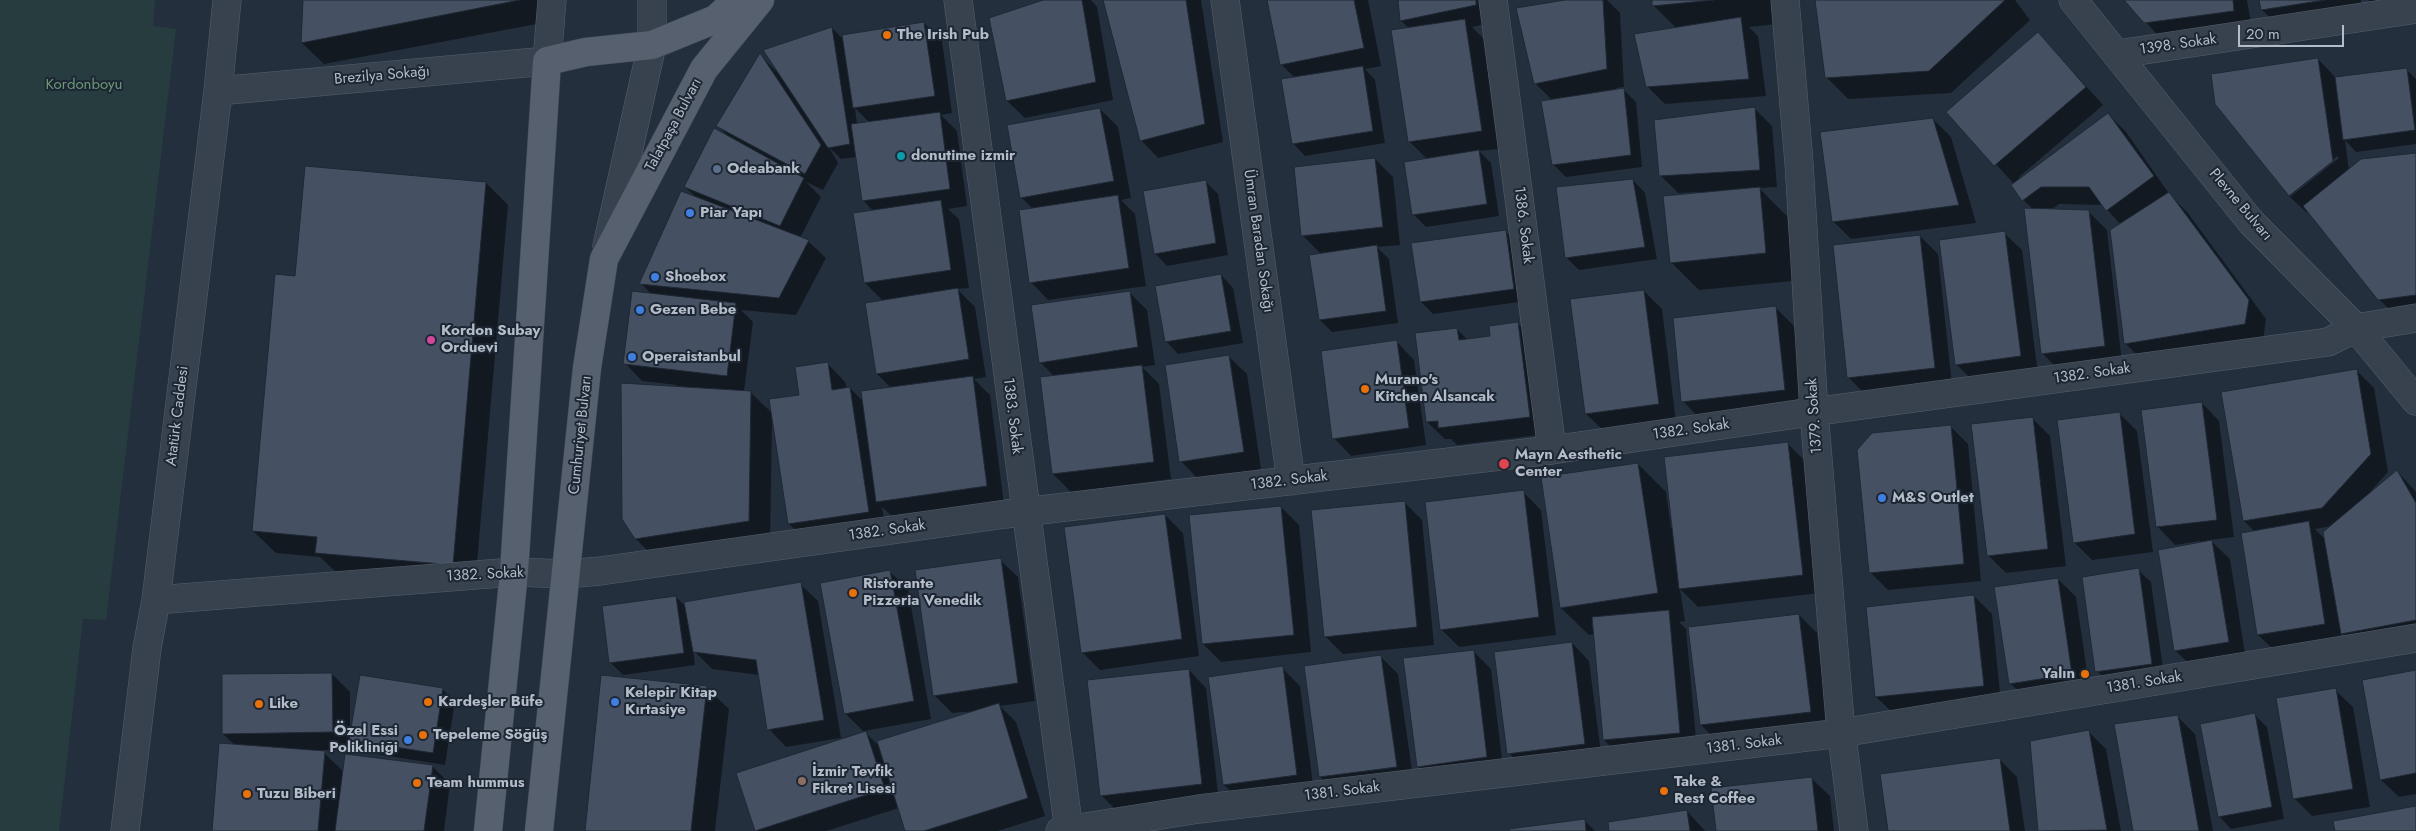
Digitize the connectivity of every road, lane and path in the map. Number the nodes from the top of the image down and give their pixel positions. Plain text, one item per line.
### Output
1 (226, 0) edge
2 (552, 0) edge
3 (652, 0) edge
4 (736, 0) edge
5 (760, 0) edge
6 (958, 0) edge
7 (1225, 0) edge
8 (1493, 0) edge
9 (1785, 0) edge
10 (2073, 0) edge
11 (2416, 9) edge
12 (652, 45) junction
13 (2118, 54) junction
14 (547, 61) junction
15 (218, 91) junction
16 (604, 259) junction
17 (2416, 318) edge
18 (2356, 328) junction
19 (2416, 401) edge
20 (1814, 412) junction
21 (1552, 450) junction
22 (1292, 481) junction
23 (1025, 511) junction
24 (514, 572) junction
25 (567, 574) junction
26 (156, 600) junction
27 (2416, 638) edge
28 (1841, 734) junction
29 (1066, 830) edge
30 (125, 831) edge
31 (488, 831) edge
32 (540, 831) edge
33 (1854, 831) edge

1 - 15 street, Atatürk Caddesi
2 - 14 street
3 - 12 street, Cumhuriyet Bulvarı
4 - 12 main road
5 - 16 main road, Talatpaşa Bulvarı
6 - 23 street, 1383. Sokak
7 - 22 street, Ümran Baradan Sokağı
8 - 21 street, 1386. Sokak
9 - 20 street, 1379. Sokak
10 - 13 street, Plevne Bulvarı
11 - 13 street, 1398. Sokak
12 - 14 main road
12 - 16 street, Cumhuriyet Bulvarı
13 - 18 street, Plevne Bulvarı
14 - 15 street, Brezilya Sokağı
14 - 24 main road
15 - 26 street, Atatürk Caddesi
16 - 25 main road, Cumhuriyet Bulvarı
17 - 18 street, 1382. Sokak
18 - 19 street, Plevne Bulvarı
18 - 20 street, 1382. Sokak
20 - 21 street, 1382. Sokak
20 - 28 street, 1379. Sokak
21 - 22 street, 1382. Sokak
22 - 23 street, 1382. Sokak
23 - 25 street, 1382. Sokak
23 - 29 street, 1383. Sokak
24 - 25 street, 1382. Sokak
24 - 26 street, 1382. Sokak
24 - 31 main road
25 - 32 main road, Cumhuriyet Bulvarı
26 - 30 street, Atatürk Caddesi
27 - 28 street, 1381. Sokak
28 - 29 street, 1381. Sokak
28 - 33 street, 1379. Sokak

